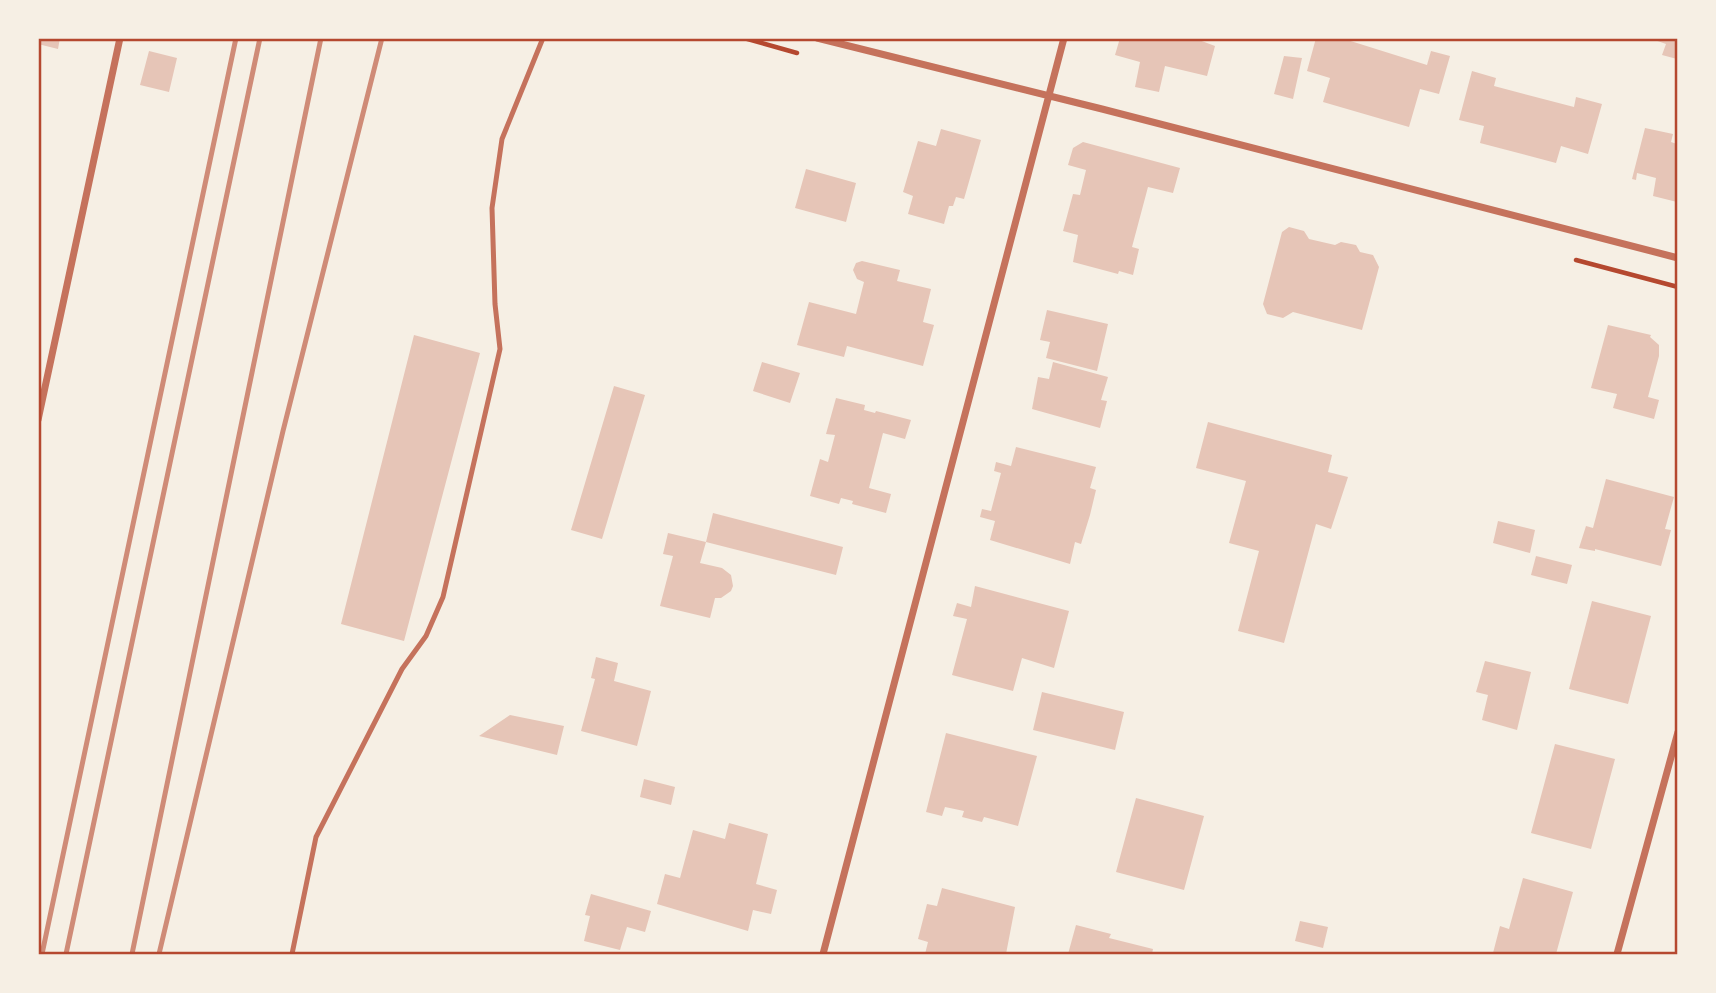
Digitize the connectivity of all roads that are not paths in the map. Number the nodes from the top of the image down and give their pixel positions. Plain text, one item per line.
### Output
1 (120, 38) edge
2 (542, 38) edge
3 (817, 38) edge
4 (1064, 38) edge
5 (1049, 96) junction
6 (1678, 258) edge
7 (38, 420) edge
8 (1678, 732) edge
9 (292, 954) edge
10 (823, 954) edge
11 (1617, 954) edge

1 - 7 street
2 - 9 lane
3 - 5 street
4 - 5 street
5 - 6 street
5 - 10 street
8 - 11 street

